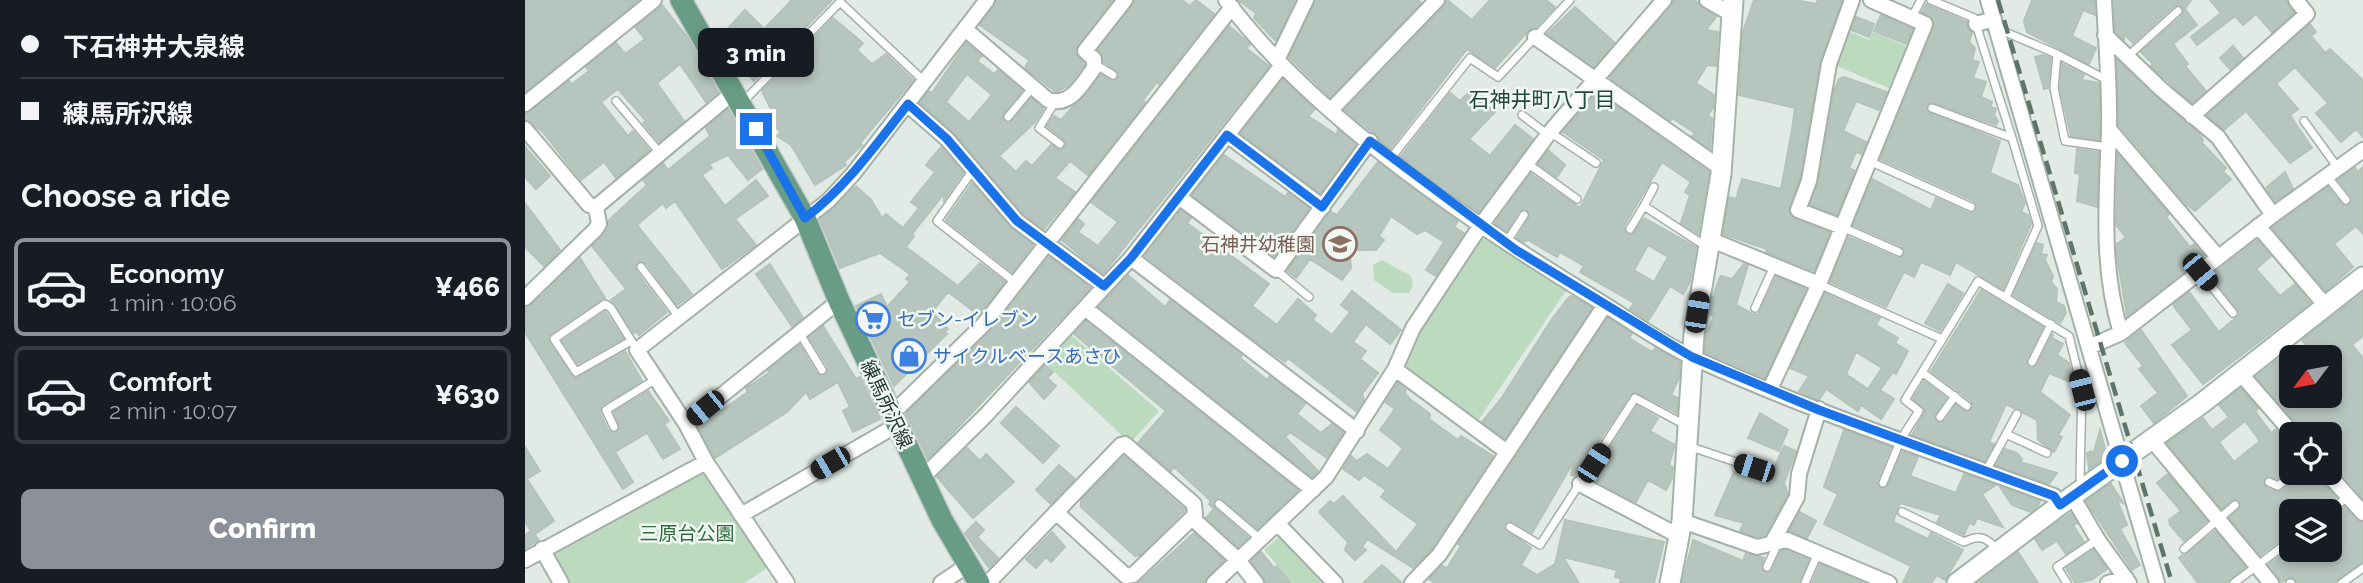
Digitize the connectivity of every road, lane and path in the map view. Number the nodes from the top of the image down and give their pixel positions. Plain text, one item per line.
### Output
1 (654, 0) edge
2 (681, 0) edge
3 (987, 0) edge
4 (1125, 0) edge
5 (1306, 0) edge
6 (1437, 0) edge
7 (1570, 0) edge
8 (1664, 0) edge
9 (1707, 0) edge
10 (1851, 0) edge
11 (1921, 0) edge
12 (1931, 0) edge
13 (1988, 0) edge
14 (2104, 0) edge
15 (2296, 0) edge
16 (1881, 2) edge
17 (1229, 4) edge
18 (1732, 7) edge
19 (2178, 11) dead end
20 (1912, 17) junction
21 (1976, 24) junction
22 (1995, 24) junction
23 (965, 29) junction
24 (2105, 35) junction
25 (1535, 37) junction
26 (2057, 54) junction
27 (2129, 55) junction
28 (1280, 62) junction
29 (1095, 64) junction
30 (1113, 75) dead end
31 (1595, 80) junction
32 (2109, 80) junction
33 (925, 82) junction
34 (1033, 87) junction
35 (739, 97) junction
36 (616, 101) dead end
37 (1055, 102) junction
38 (525, 104) edge
39 (908, 104) junction
40 (1932, 108) dead end
41 (1331, 110) junction
42 (1522, 115) dead end
43 (2192, 116) junction
44 (1008, 117) dead end
45 (2304, 121) dead end
46 (525, 129) edge
47 (2109, 129) junction
48 (1549, 133) junction
49 (1227, 135) junction
50 (2011, 138) junction
51 (1370, 141) junction
52 (1060, 144) dead end
53 (2108, 147) junction
54 (2363, 150) edge
55 (660, 153) junction
56 (1391, 158) junction
57 (1868, 161) junction
58 (1527, 163) junction
59 (1596, 163) dead end
60 (1722, 169) junction
61 (973, 170) junction
62 (2332, 172) junction
63 (1654, 187) dead end
64 (1179, 197) junction
65 (1577, 199) dead end
66 (2346, 200) dead end
67 (1644, 206) junction
68 (596, 207) junction
69 (1322, 207) junction
70 (1971, 207) dead end
71 (1524, 215) dead end
72 (2273, 215) junction
73 (805, 218) junction
74 (1481, 225) junction
75 (2258, 226) junction
76 (1842, 227) junction
77 (1630, 229) dead end
78 (1506, 243) junction
79 (1708, 243) junction
80 (1049, 244) junction
81 (1899, 252) dead end
82 (2218, 257) junction
83 (1131, 258) junction
84 (1775, 264) junction
85 (641, 267) dead end
86 (1276, 270) junction
87 (2200, 272) junction
88 (2362, 279) edge
89 (1017, 284) junction
90 (1819, 284) junction
91 (1104, 286) junction
92 (2006, 296) junction
93 (1309, 297) dead end
94 (525, 298) edge
95 (839, 301) junction
96 (1605, 305) junction
97 (2326, 306) junction
98 (1755, 307) dead end
99 (1085, 308) junction
100 (2233, 313) dead end
101 (679, 317) junction
102 (2051, 324) junction
103 (799, 332) junction
104 (2121, 333) junction
105 (1942, 339) junction
106 (634, 345) junction
107 (2089, 347) junction
108 (1692, 357) junction
109 (2032, 362) dead end
110 (1395, 369) junction
111 (822, 370) dead end
112 (1922, 372) junction
113 (2240, 373) junction
114 (656, 379) junction
115 (1770, 388) junction
116 (1955, 396) junction
117 (1967, 406) dead end
118 (1819, 410) junction
119 (2017, 414) dead end
120 (1940, 417) dead end
121 (894, 419) junction
122 (2283, 422) edge
123 (686, 424) junction
124 (614, 427) dead end
125 (1357, 431) junction
126 (2006, 434) junction
127 (1688, 436) junction
128 (1901, 439) junction
129 (2152, 440) junction
130 (1507, 452) junction
131 (2047, 453) dead end
132 (2122, 461) junction
133 (706, 462) junction
134 (1754, 468) dead end
135 (1986, 471) junction
136 (922, 478) junction
137 (2269, 482) dead end
138 (1884, 483) dead end
139 (1580, 484) junction
140 (2279, 485) edge
141 (2337, 485) edge
142 (1313, 490) junction
143 (2072, 496) junction
144 (2348, 497) junction
145 (2342, 501) edge
146 (1219, 504) dead end
147 (2235, 505) dead end
148 (1056, 512) junction
149 (1902, 512) dead end
150 (2363, 513) edge
151 (741, 515) junction
152 (1192, 518) junction
153 (2220, 519) junction
154 (1277, 523) junction
155 (1510, 527) dead end
156 (1682, 529) junction
157 (1261, 539) junction
158 (2098, 540) junction
159 (1776, 541) junction
160 (543, 549) junction
161 (2184, 549) dead end
162 (2279, 549) edge
163 (1998, 552) junction
164 (1818, 553) junction
165 (1238, 560) junction
166 (525, 561) edge
167 (2258, 566) junction
168 (1767, 567) dead end
169 (2363, 568) edge
170 (974, 574) edge
171 (2354, 580) edge
172 (2127, 581) edge
173 (561, 583) edge
174 (787, 583) edge
175 (941, 583) edge
176 (988, 583) edge
177 (1214, 583) edge
178 (1256, 583) edge
179 (1335, 583) edge
180 (1412, 583) edge
181 (1670, 583) edge
182 (1805, 583) edge
183 (1889, 583) edge
184 (1957, 583) edge
185 (2067, 583) edge
186 (2108, 583) edge
187 (2157, 583) edge
188 (2234, 583) edge
189 (2271, 583) edge
190 (2342, 583) edge

1 - 38 street
2 - 35 main road, 練馬所沢線
3 - 23 street
4 - 29 street
5 - 28 street
6 - 41 street
7 - 25 lane
8 - 31 street
9 - 18 street
10 - 76 street
11 - 20 lane
12 - 21 lane
13 - 22 street
14 - 24 street
15 - 43 street
16 - 20 street
17 - 28 street
17 - 80 street
18 - 60 street
19 - 27 lane
20 - 57 street
21 - 22 street
21 - 50 lane
22 - 26 lane
22 - 107 street
23 - 33 street
23 - 34 street
24 - 27 street
24 - 32 street
25 - 31 street
25 - 56 lane
26 - 32 lane
26 - 53 lane
27 - 43 street
28 - 41 street
28 - 49 street
29 - 30 lane
29 - 37 street
31 - 48 street
31 - 60 street
32 - 47 street
33 - 35 lane
33 - 39 street
34 - 37 street
34 - 44 lane
35 - 55 street
35 - 73 main road, 練馬所沢線
36 - 55 lane
37 - 52 lane
39 - 61 street
39 - 73 street
40 - 50 lane
41 - 51 street
42 - 48 lane
43 - 72 street
45 - 62 lane
46 - 68 street
47 - 53 street
47 - 82 street
48 - 58 street
48 - 59 lane
49 - 64 street
49 - 69 street
50 - 92 lane
51 - 56 street
51 - 69 street
53 - 104 street
54 - 62 street
55 - 68 street
56 - 74 street
57 - 70 lane
57 - 76 street
58 - 65 lane
58 - 74 street
60 - 79 street
61 - 80 street
61 - 89 lane
62 - 66 lane
62 - 72 street
63 - 67 lane
64 - 83 street
64 - 86 street
67 - 77 lane
67 - 79 lane
68 - 94 street
69 - 86 street
71 - 78 lane
72 - 75 street
73 - 95 main road, 練馬所沢線
73 - 101 street
74 - 78 street
74 - 110 street
75 - 82 street
75 - 97 street
76 - 81 lane
76 - 90 street
78 - 96 street
79 - 84 street
79 - 108 street
80 - 89 street
80 - 91 street
82 - 87 street
83 - 91 street
83 - 125 street
84 - 90 street
84 - 98 lane
85 - 101 lane
86 - 93 lane
87 - 100 lane
87 - 104 street
88 - 97 street
89 - 121 street
90 - 105 lane
90 - 115 street
91 - 99 street
92 - 102 lane
92 - 105 lane
95 - 103 street
95 - 121 main road, 練馬所沢線
96 - 108 street
96 - 130 street
97 - 113 street
99 - 136 street
99 - 142 street
101 - 106 street
102 - 109 lane
102 - 143 lane
103 - 111 lane
103 - 123 street
104 - 107 street
105 - 112 lane
106 - 106 lane
106 - 114 street
107 - 132 street
108 - 115 street
108 - 127 street
110 - 125 street
110 - 130 street
112 - 116 lane
112 - 128 lane
113 - 122 street
113 - 129 street
114 - 123 street
114 - 124 lane
115 - 118 street
116 - 117 lane
116 - 120 lane
118 - 128 street
118 - 159 street
119 - 126 lane
121 - 136 main road, 練馬所沢線
121 - 151 street
123 - 133 street
125 - 142 street
126 - 131 lane
126 - 135 lane
127 - 134 lane
127 - 139 lane
127 - 156 street
128 - 135 street
128 - 138 lane
129 - 132 street
129 - 153 street
130 - 180 street
132 - 143 street
132 - 187 street
133 - 151 street
133 - 160 street
135 - 143 street
136 - 170 main road, 練馬所沢線
137 - 140 lane
139 - 155 lane
139 - 156 street
141 - 144 street
142 - 154 street
143 - 158 street
143 - 163 street
144 - 145 lane
144 - 150 street
146 - 157 lane
147 - 153 lane
148 - 152 street
148 - 152 street
148 - 176 street
149 - 163 lane
151 - 174 street
152 - 165 street
153 - 161 lane
153 - 167 street
154 - 157 street
154 - 179 street
156 - 159 street
156 - 181 street
157 - 165 street
158 - 172 street
158 - 185 lane
159 - 164 street
159 - 168 lane
160 - 166 street
160 - 173 street
162 - 167 lane
163 - 184 street
164 - 182 lane
164 - 183 street
165 - 177 street
165 - 178 street
167 - 188 lane
167 - 189 street
169 - 171 lane
170 - 175 street
171 - 190 lane
172 - 186 street

